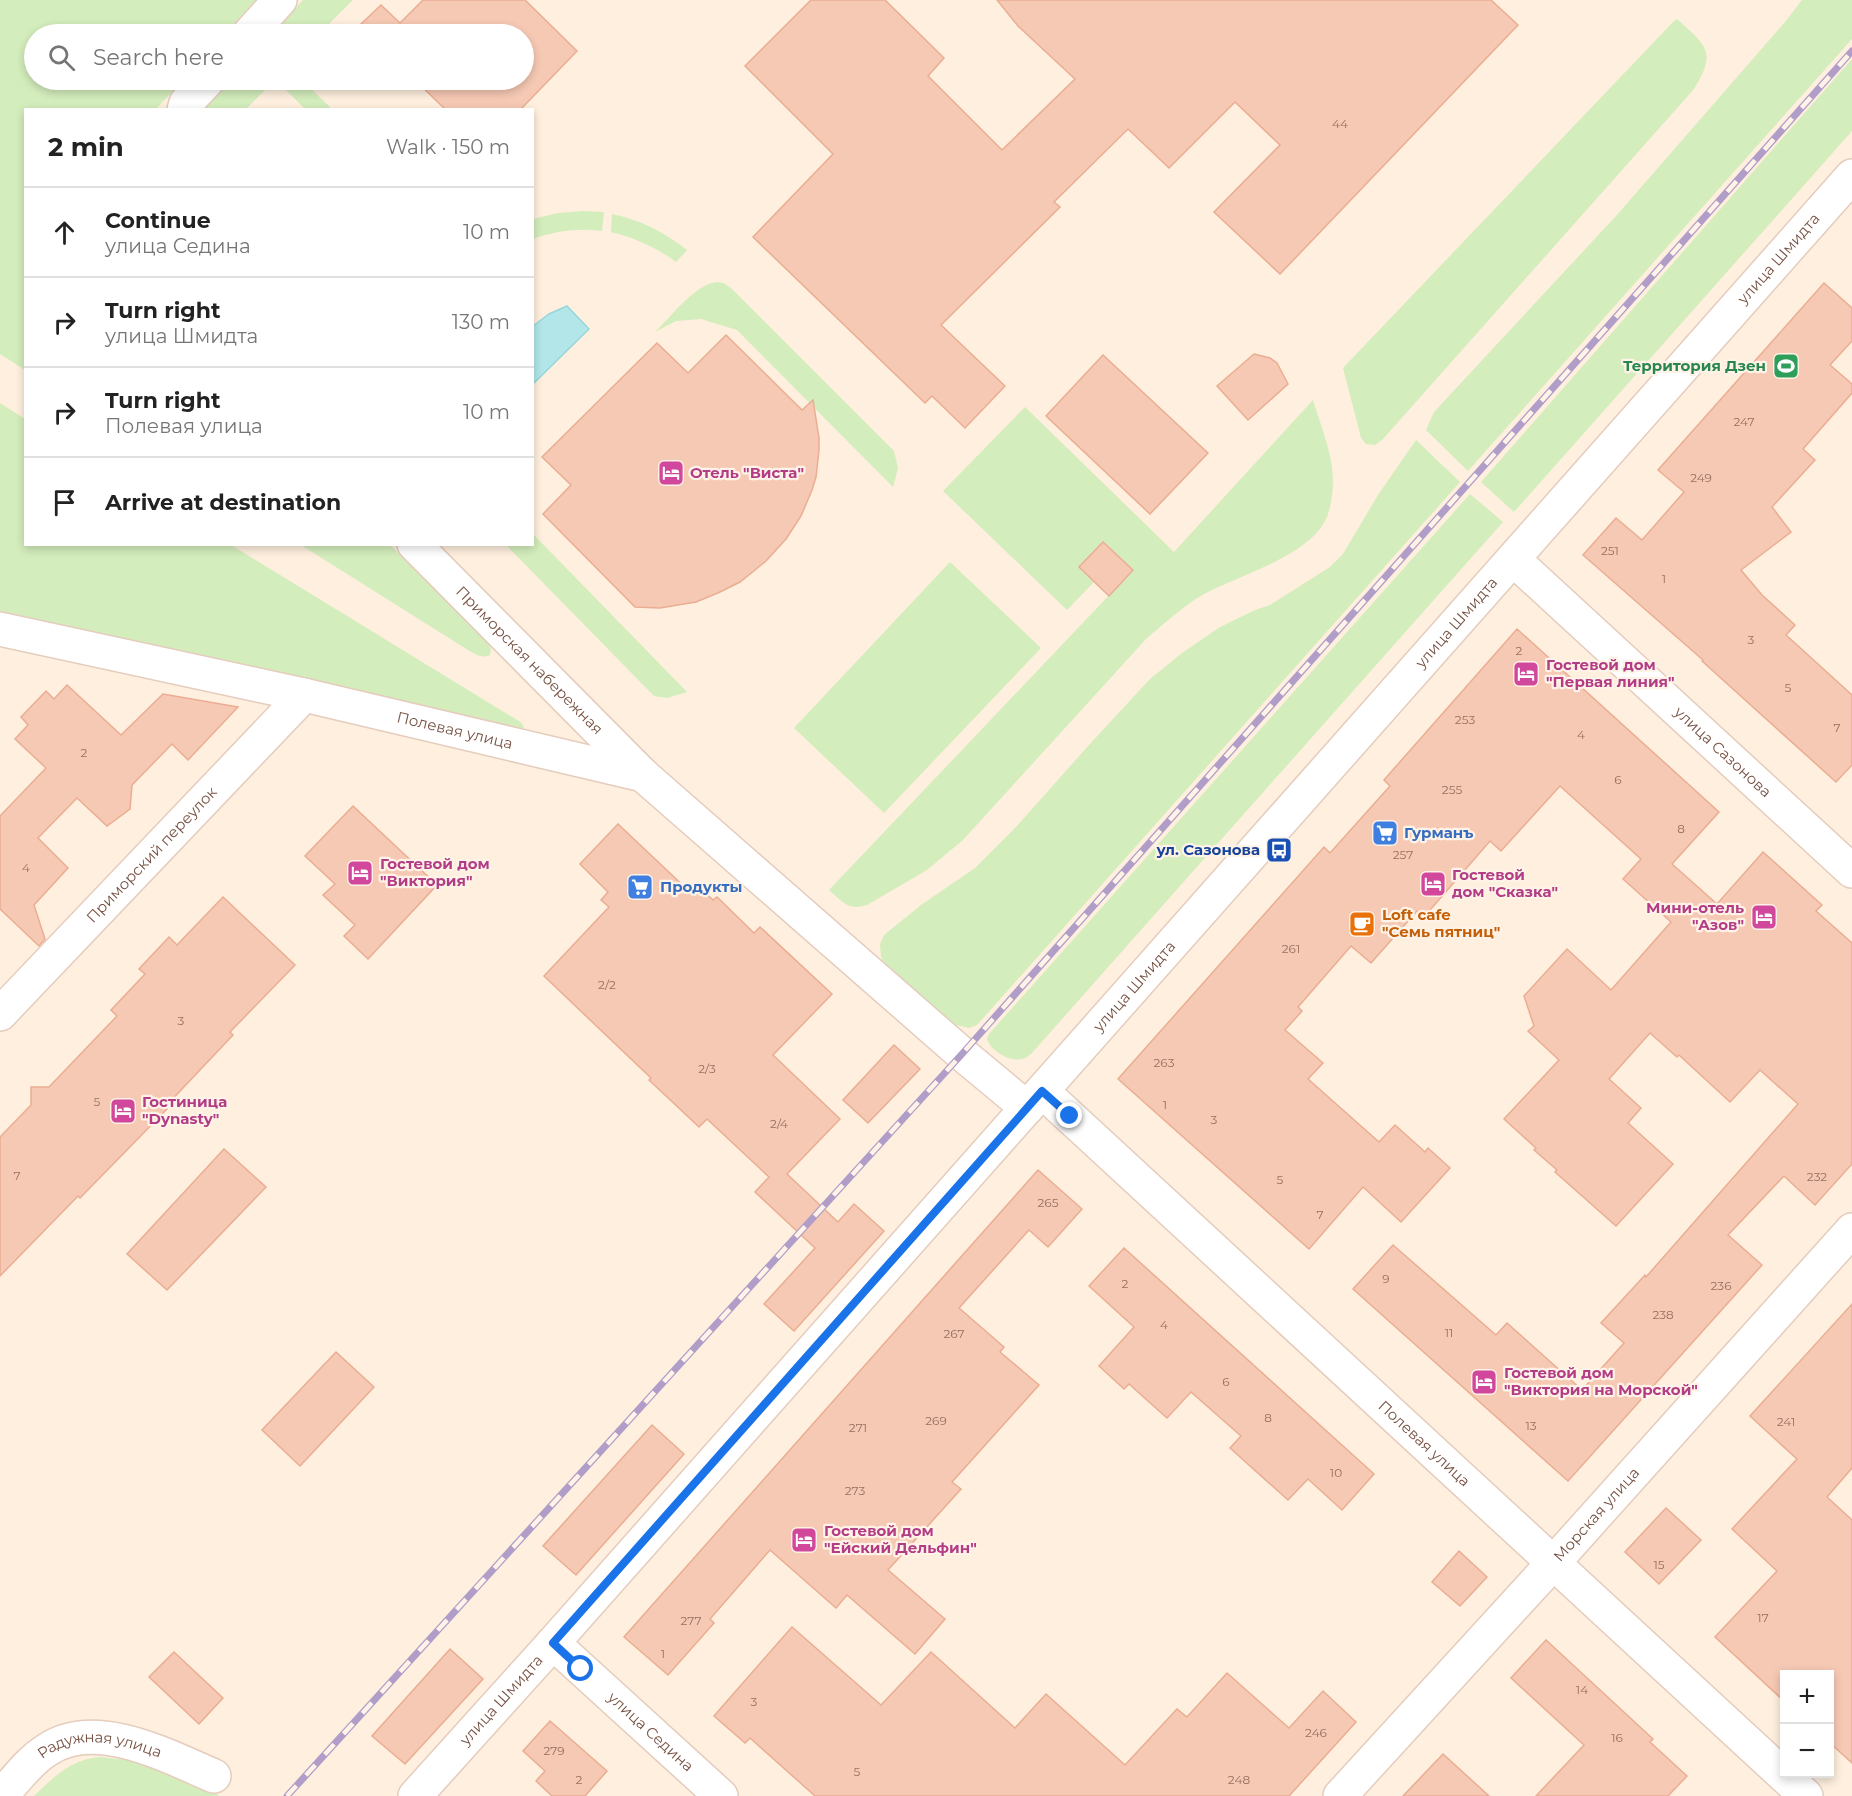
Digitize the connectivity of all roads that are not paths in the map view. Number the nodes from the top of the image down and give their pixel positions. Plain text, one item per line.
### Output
1 (280, 0) edge
2 (258, 24) edge
3 (198, 90) edge
4 (185, 108) edge
5 (1852, 176) edge
6 (416, 546) edge
7 (1513, 559) junction
8 (0, 629) edge
9 (304, 695) junction
10 (643, 775) junction
11 (1852, 871) edge
12 (0, 1014) edge
13 (1035, 1099) junction
14 (1852, 1230) edge
15 (1554, 1562) junction
16 (553, 1643) junction
17 (214, 1776) dead end
18 (1, 1796) edge
19 (415, 1796) edge
20 (721, 1796) edge
21 (1340, 1796) edge
22 (1806, 1796) edge

1 - 2 street
3 - 4 street
5 - 7 street, улица Шмидта
6 - 10 street, Приморская набережная
7 - 11 street, улица Сазонова
7 - 13 street, улица Шмидта
8 - 9 street, Полевая улица
9 - 10 street, Полевая улица
9 - 12 street, Приморский переулок
10 - 13 street, Полевая улица
13 - 15 street, Полевая улица
13 - 16 street, улица Шмидта
14 - 15 street, Морская улица
15 - 21 street, Морская улица
15 - 22 street, Полевая улица
16 - 19 street, улица Шмидта
16 - 20 street, улица Седина
17 - 18 street, Радужная улица

